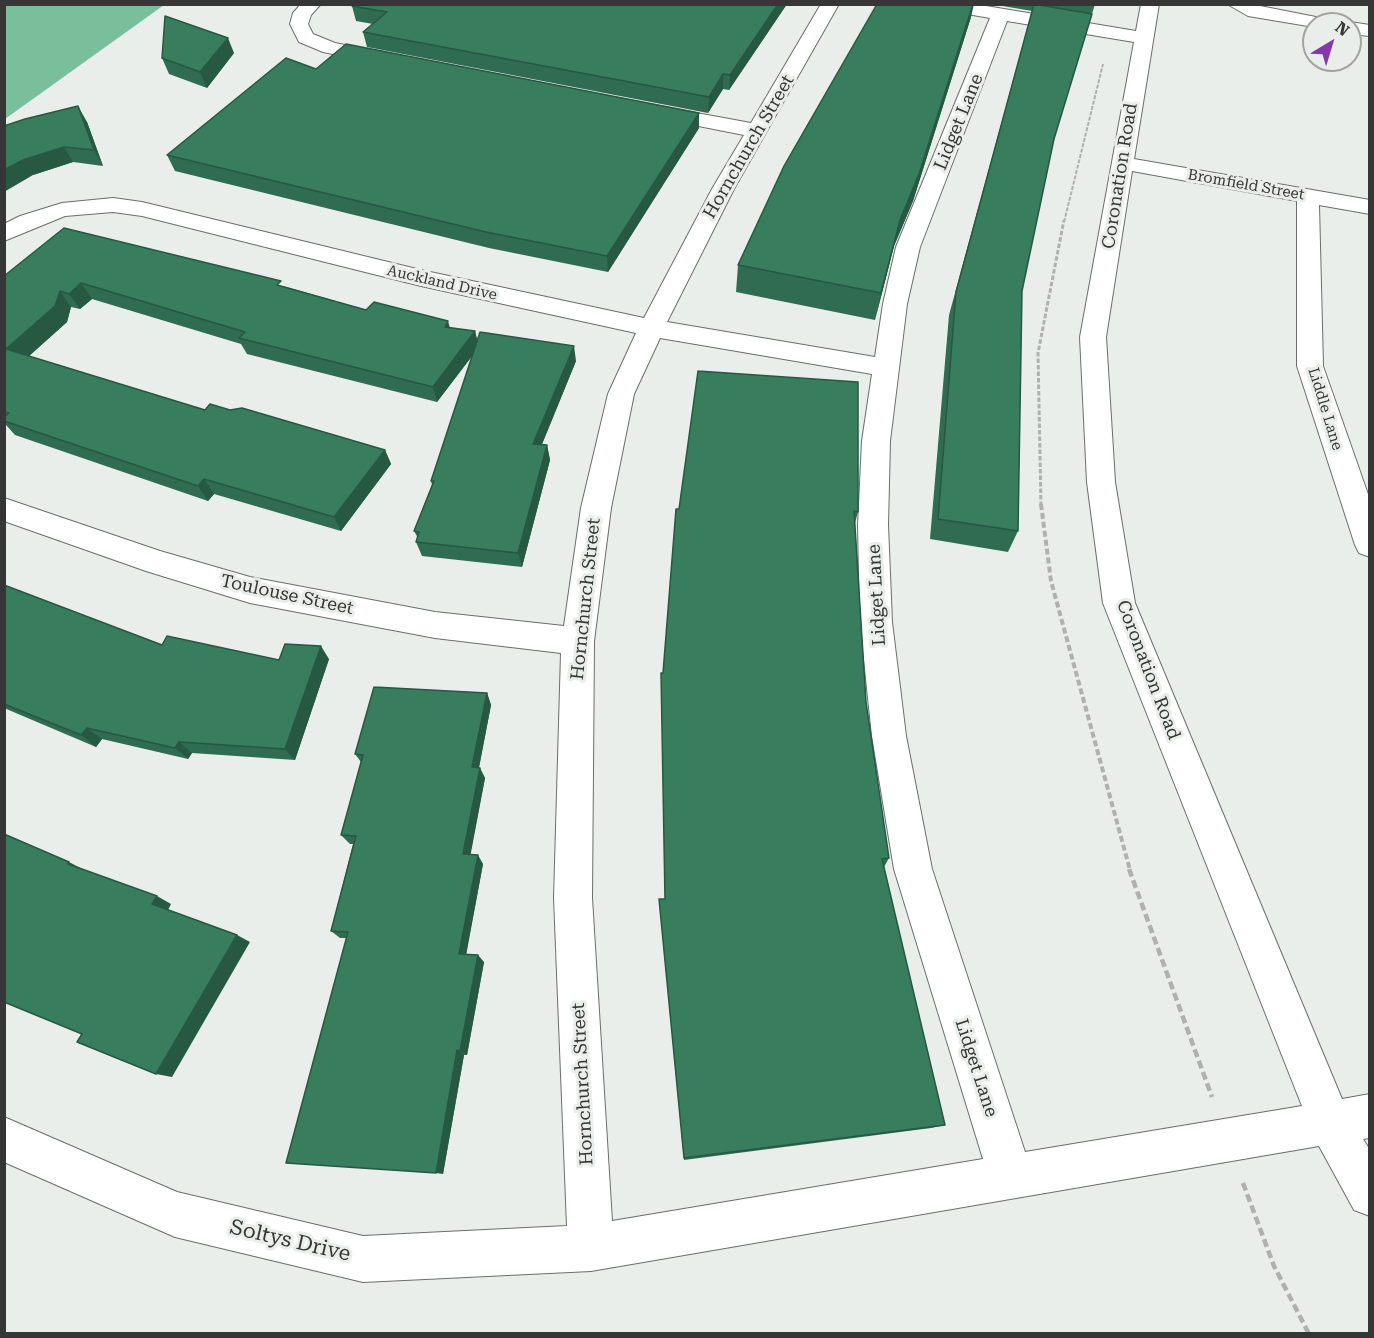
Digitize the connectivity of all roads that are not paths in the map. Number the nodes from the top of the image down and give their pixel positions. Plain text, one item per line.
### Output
1 (312, 4) edge
2 (830, 4) edge
3 (939, 4) edge
4 (1150, 4) edge
5 (1236, 4) edge
6 (1001, 14) junction
7 (1302, 20) edge
8 (1142, 38) junction
9 (400, 61) edge
10 (631, 106) edge
11 (758, 131) junction
12 (1122, 163) junction
13 (1308, 196) junction
14 (1370, 207) edge
15 (4, 234) edge
16 (652, 327) junction
17 (886, 368) junction
18 (4, 509) edge
19 (1370, 545) edge
20 (578, 641) junction
21 (1350, 1120) edge
22 (4, 1139) edge
23 (1011, 1178) junction
24 (1370, 1194) edge
25 (591, 1248) junction

1 - 9 street
2 - 11 street, Hornchurch Street
3 - 6 street
4 - 8 street, Coronation Road
5 - 7 street
6 - 8 street
6 - 17 street, Lidget Lane
8 - 12 street, Coronation Road
10 - 11 street
11 - 16 street, Hornchurch Street
12 - 13 street, Bromfield Street
12 - 21 street, Coronation Road
13 - 14 street, Bromfield Street
13 - 19 street, Liddle Lane
15 - 16 street, Auckland Drive
16 - 17 street, Auckland Drive
16 - 20 street, Hornchurch Street
17 - 23 street, Lidget Lane
18 - 20 street, Toulouse Street
20 - 25 street, Hornchurch Street
21 - 23 street, Soltys Drive
21 - 24 street, Coronation Road
22 - 25 street, Soltys Drive
23 - 25 street, Soltys Drive

